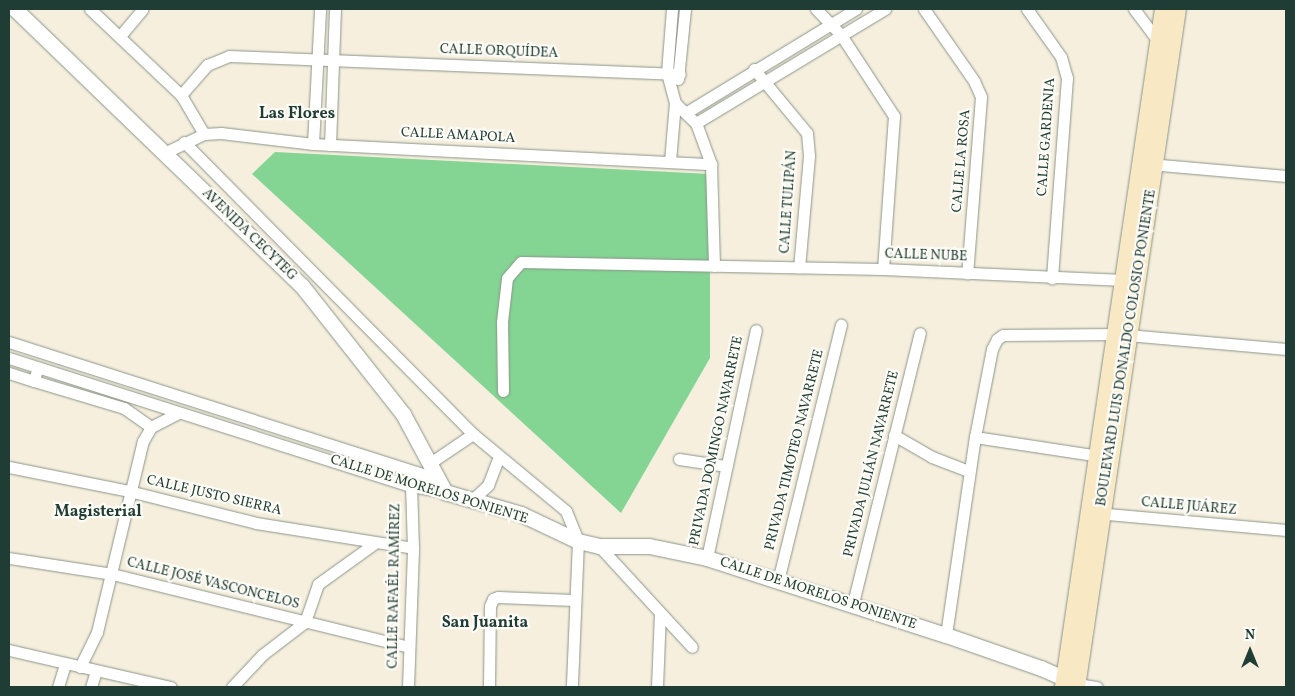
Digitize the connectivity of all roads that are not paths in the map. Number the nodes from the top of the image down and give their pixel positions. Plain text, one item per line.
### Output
1 (16, 9) edge
2 (90, 9) edge
3 (143, 9) edge
4 (320, 9) edge
5 (335, 9) edge
6 (672, 9) edge
7 (685, 9) edge
8 (816, 9) edge
9 (856, 9) edge
10 (885, 9) edge
11 (924, 9) edge
12 (1027, 9) edge
13 (1134, 9) edge
14 (1163, 9) edge
15 (1178, 9) edge
16 (832, 24) junction
17 (841, 35) junction
18 (120, 36) junction
19 (1158, 41) junction
20 (317, 61) junction
21 (332, 61) junction
22 (754, 69) junction
23 (667, 73) junction
24 (680, 74) junction
25 (765, 80) junction
26 (673, 90) junction
27 (181, 94) junction
28 (676, 103) junction
29 (687, 112) junction
30 (696, 123) junction
31 (204, 134) junction
32 (184, 142) junction
33 (312, 144) junction
34 (330, 146) junction
35 (164, 153) junction
36 (670, 161) junction
37 (711, 164) junction
38 (1148, 164) junction
39 (1286, 176) edge
40 (714, 266) junction
41 (799, 268) junction
42 (884, 269) junction
43 (967, 273) junction
44 (1052, 278) junction
45 (1130, 280) junction
46 (841, 325) dead end
47 (756, 330) dead end
48 (920, 332) dead end
49 (1123, 335) junction
50 (9, 342) edge
51 (1286, 349) edge
52 (44, 353) junction
53 (9, 358) edge
54 (38, 368) junction
55 (9, 373) edge
56 (34, 381) junction
57 (109, 390) junction
58 (503, 391) dead end
59 (105, 403) junction
60 (179, 413) junction
61 (151, 427) junction
62 (280, 430) junction
63 (472, 434) junction
64 (894, 435) junction
65 (975, 437) junction
66 (276, 443) junction
67 (1099, 456) junction
68 (498, 457) junction
69 (678, 459) dead end
70 (430, 462) junction
71 (726, 466) junction
72 (9, 468) edge
73 (969, 472) junction
74 (436, 478) junction
75 (411, 486) junction
76 (130, 491) junction
77 (445, 492) junction
78 (472, 500) junction
79 (1096, 513) junction
80 (1286, 530) edge
81 (578, 541) junction
82 (375, 543) junction
83 (599, 546) junction
84 (413, 548) junction
85 (9, 558) edge
86 (707, 558) junction
87 (112, 574) junction
88 (778, 581) junction
89 (573, 600) junction
90 (853, 603) junction
91 (660, 614) junction
92 (304, 622) junction
93 (946, 635) junction
94 (410, 647) junction
95 (692, 647) dead end
96 (9, 650) edge
97 (65, 664) junction
98 (80, 667) junction
99 (96, 671) junction
100 (1071, 685) edge
101 (58, 687) edge
102 (91, 687) edge
103 (171, 687) edge
104 (232, 687) edge
105 (408, 687) edge
106 (489, 687) edge
107 (572, 687) edge
108 (657, 687) edge
109 (1097, 687) edge

1 - 35 street, AVENIDA CECYTEG
2 - 18 street
3 - 18 street
4 - 20 street
5 - 21 street
6 - 23 street
7 - 24 street
8 - 16 street
9 - 16 street
10 - 17 street
11 - 43 street, CALLE LA ROSA
12 - 44 street, CALLE GARDENIA
13 - 19 street
14 - 19 main road, BOULEVARD LUIS DONALDO COLOSIO PONIENTE
15 - 38 main road, BOULEVARD LUIS DONALDO COLOSIO PONIENTE
16 - 17 street
16 - 22 street
17 - 25 street
17 - 42 street
18 - 27 street
19 - 38 main road, BOULEVARD LUIS DONALDO COLOSIO PONIENTE
20 - 21 street, CALLE ORQUÍDEA
20 - 27 street, CALLE ORQUÍDEA
20 - 33 street
21 - 23 street, CALLE ORQUÍDEA
21 - 34 street
22 - 25 street, CALLE TULIPÁN
22 - 29 street
23 - 24 street, CALLE ORQUÍDEA
23 - 26 street
24 - 26 street
25 - 30 street
25 - 41 street, CALLE TULIPÁN
26 - 28 street
27 - 31 street
28 - 29 street
28 - 36 street
29 - 30 street
30 - 37 street
31 - 32 street, CALLE AMAPOLA
31 - 33 street, CALLE AMAPOLA
32 - 35 street, CALLE AMAPOLA
32 - 63 street
33 - 34 street, CALLE AMAPOLA
34 - 36 street, CALLE AMAPOLA
35 - 70 street, AVENIDA CECYTEG
36 - 37 street, CALLE AMAPOLA
37 - 40 street
38 - 39 street
38 - 45 main road, BOULEVARD LUIS DONALDO COLOSIO PONIENTE
40 - 41 street, CALLE NUBE
40 - 58 street, CALLE NUBE
41 - 42 street, CALLE NUBE
42 - 43 street, CALLE NUBE
43 - 44 street, CALLE NUBE
44 - 45 street, CALLE NUBE
45 - 49 main road, BOULEVARD LUIS DONALDO COLOSIO PONIENTE
46 - 88 street, PRIVADA TIMOTEO NAVARRETE
47 - 71 street, PRIVADA DOMINGO NAVARRETE
48 - 64 street, PRIVADA JULIÁN NAVARRETE
49 - 51 street
49 - 65 street
49 - 67 main road, BOULEVARD LUIS DONALDO COLOSIO PONIENTE
49 - 79 main road, BOULEVARD LUIS DONALDO COLOSIO PONIENTE
50 - 52 street, CALLE DE MORELOS PONIENTE
52 - 54 street
52 - 62 street, CALLE DE MORELOS PONIENTE
53 - 54 street, CALLE DE MORELOS PONIENTE
54 - 56 street
54 - 57 street, CALLE DE MORELOS PONIENTE
55 - 56 street
56 - 59 street
57 - 59 street
57 - 60 street, CALLE DE MORELOS PONIENTE
59 - 61 street
60 - 61 street
60 - 66 street, CALLE DE MORELOS PONIENTE
61 - 76 street
62 - 66 street
62 - 74 street, CALLE DE MORELOS PONIENTE
63 - 68 street
63 - 70 street
64 - 73 street
64 - 90 street, PRIVADA JULIÁN NAVARRETE
65 - 67 street
65 - 73 street
66 - 75 street, CALLE DE MORELOS PONIENTE
67 - 79 main road, BOULEVARD LUIS DONALDO COLOSIO PONIENTE
68 - 78 street
68 - 81 street
69 - 71 street
70 - 74 street, AVENIDA CECYTEG
71 - 86 street, PRIVADA DOMINGO NAVARRETE
72 - 76 street, CALLE JUSTO SIERRA
73 - 93 street
74 - 77 street, AVENIDA CECYTEG
75 - 77 street, CALLE DE MORELOS PONIENTE
75 - 84 street, CALLE RAFAÉL RAMÍREZ
76 - 82 street, CALLE JUSTO SIERRA
76 - 87 street
77 - 78 street, CALLE DE MORELOS PONIENTE
78 - 81 street, CALLE DE MORELOS PONIENTE
79 - 80 street, CALLE JUÁREZ
79 - 100 main road, BOULEVARD LUIS DONALDO COLOSIO PONIENTE
81 - 83 street, CALLE DE MORELOS PONIENTE
81 - 89 street
82 - 84 street, CALLE JUSTO SIERRA
82 - 92 street
83 - 86 street, CALLE DE MORELOS PONIENTE
83 - 91 street
84 - 94 street, CALLE RAFAÉL RAMÍREZ
85 - 87 street, CALLE JOSÉ VASCONCELOS
86 - 88 street, CALLE DE MORELOS PONIENTE
87 - 92 street, CALLE JOSÉ VASCONCELOS
87 - 98 street
88 - 90 street, CALLE DE MORELOS PONIENTE
89 - 106 street
89 - 107 street
90 - 93 street, CALLE DE MORELOS PONIENTE
91 - 95 street
91 - 108 street
92 - 94 street, CALLE JOSÉ VASCONCELOS
92 - 104 street
93 - 100 street, CALLE DE MORELOS PONIENTE
94 - 105 street, CALLE RAFAÉL RAMÍREZ
96 - 97 street
97 - 98 street
97 - 101 street
98 - 99 street
99 - 102 street
99 - 103 street
100 - 109 street

